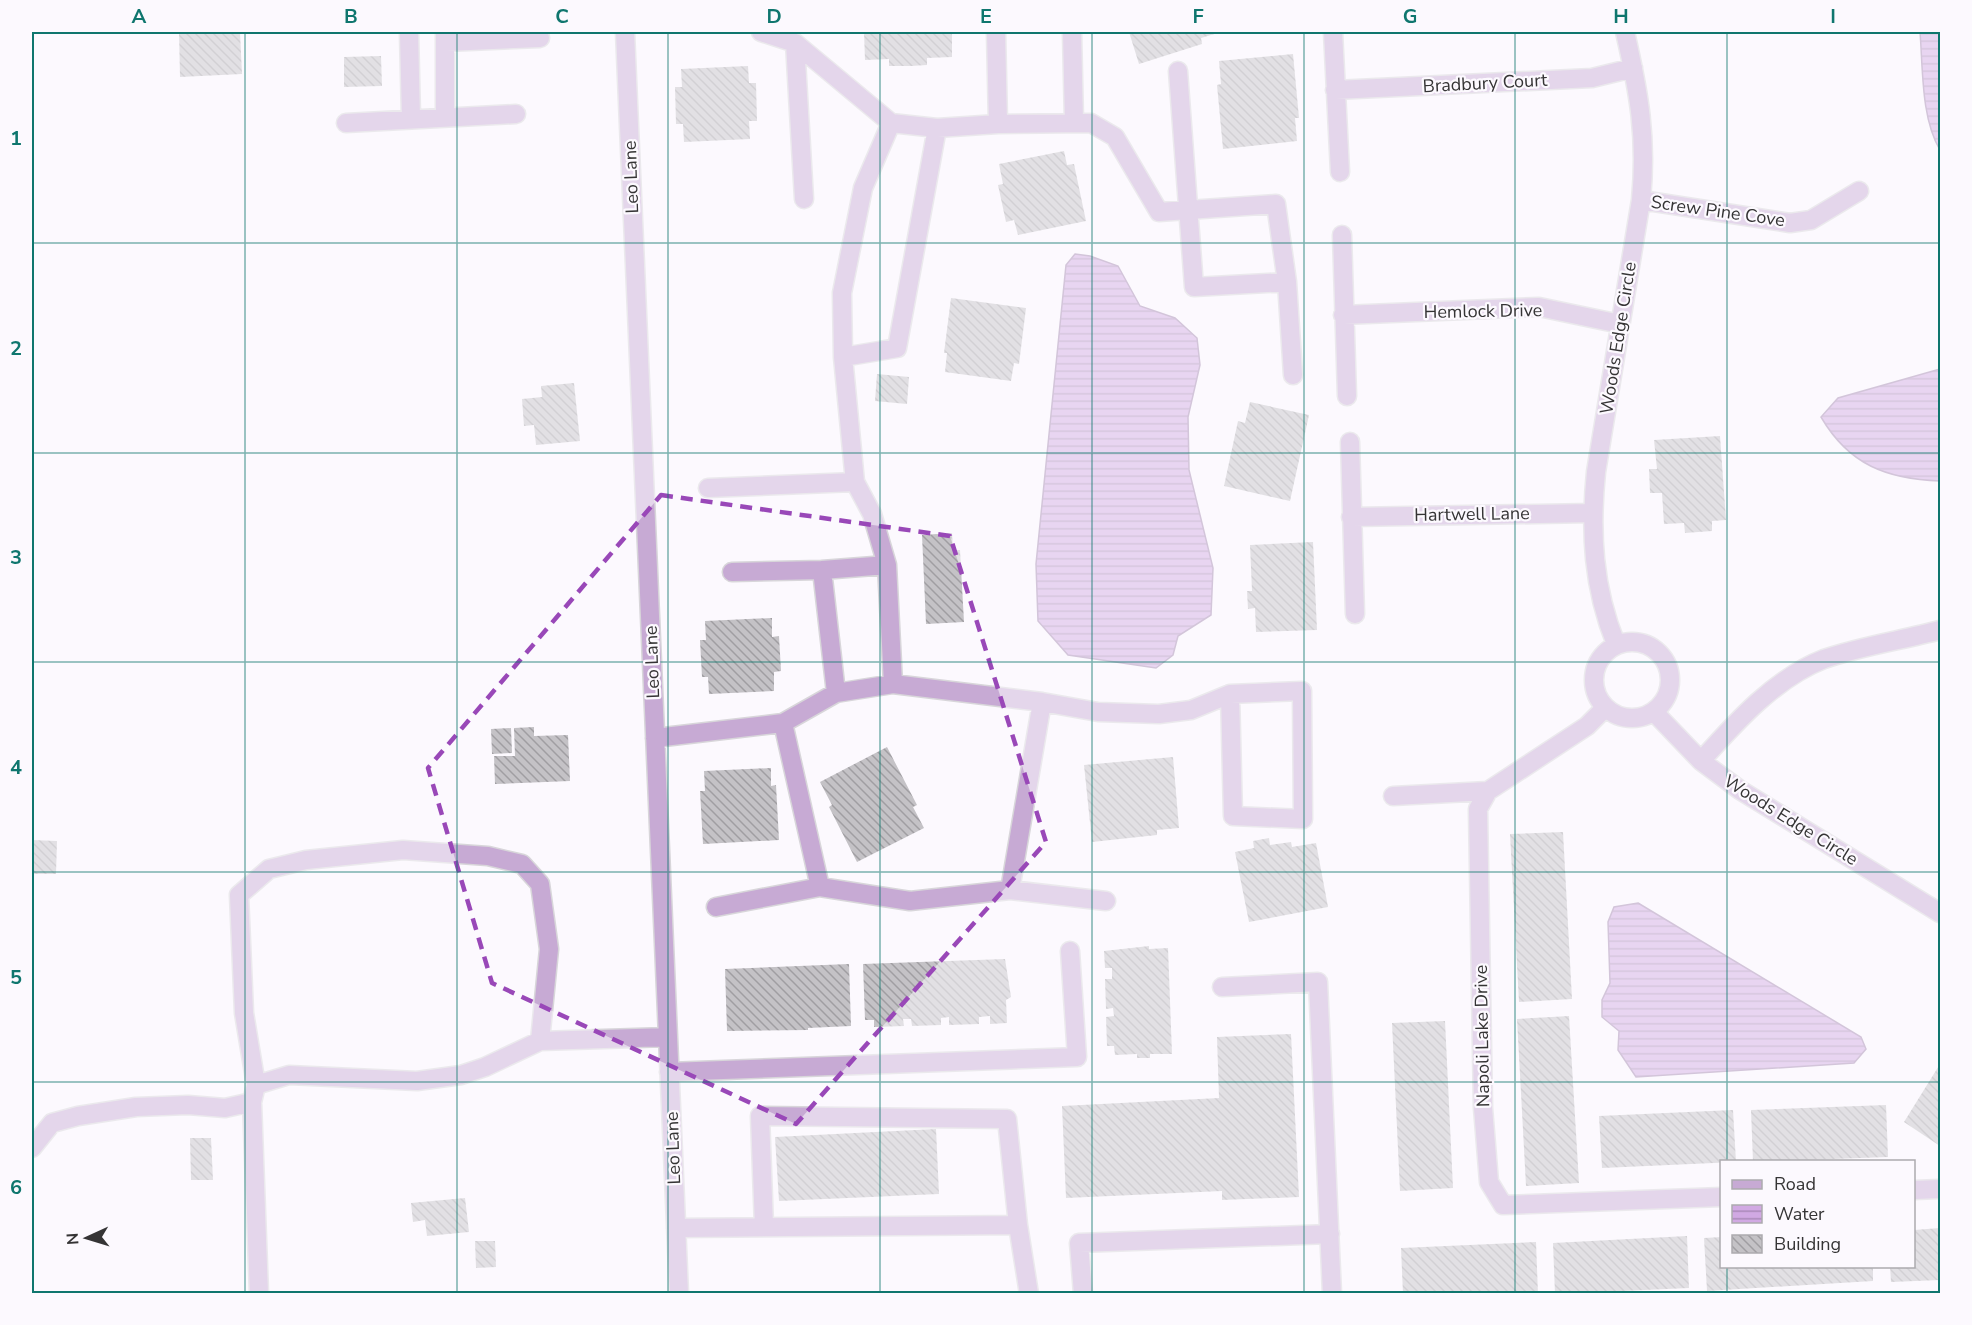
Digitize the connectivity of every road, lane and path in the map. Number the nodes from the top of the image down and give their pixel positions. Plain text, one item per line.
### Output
1 (409, 32) edge
2 (625, 32) edge
3 (633, 32) edge
4 (761, 32) edge
5 (996, 32) edge
6 (1072, 32) edge
7 (1333, 32) edge
8 (1625, 32) edge
9 (445, 37) edge
10 (540, 38) dead end
11 (795, 43) junction
12 (1633, 68) junction
13 (1178, 71) dead end
14 (1335, 90) junction
15 (516, 114) dead end
16 (445, 118) junction
17 (411, 119) junction
18 (346, 123) dead end
19 (891, 123) junction
20 (1074, 123) junction
21 (998, 124) junction
22 (937, 128) junction
23 (1340, 172) dead end
24 (1859, 191) dead end
25 (804, 199) dead end
26 (1641, 200) junction
27 (1188, 210) junction
28 (1342, 235) dead end
29 (1287, 282) junction
30 (1343, 315) junction
31 (1620, 324) junction
32 (843, 357) junction
33 (1293, 375) dead end
34 (1347, 396) dead end
35 (1350, 442) dead end
36 (855, 482) junction
37 (708, 488) dead end
38 (1592, 513) junction
39 (1351, 517) junction
40 (887, 565) junction
41 (822, 570) junction
42 (732, 572) dead end
43 (1355, 614) dead end
44 (1941, 630) edge
45 (1616, 644) junction
46 (893, 684) junction
47 (836, 693) junction
48 (1230, 694) junction
49 (1042, 702) junction
50 (1605, 708) junction
51 (1654, 712) junction
52 (783, 723) junction
53 (655, 738) junction
54 (1701, 761) junction
55 (1488, 791) junction
56 (1393, 796) dead end
57 (820, 886) junction
58 (1010, 890) junction
59 (1106, 901) dead end
60 (716, 907) dead end
61 (1941, 913) edge
62 (1070, 951) dead end
63 (1222, 987) dead end
64 (668, 1037) junction
65 (540, 1041) junction
66 (669, 1072) junction
67 (254, 1093) junction
68 (32, 1148) edge
69 (1941, 1189) edge
70 (1915, 1190) edge
71 (1720, 1197) edge
72 (1018, 1225) junction
73 (764, 1227) junction
74 (676, 1228) junction
75 (1330, 1234) junction
76 (259, 1293) edge
77 (679, 1293) edge
78 (1029, 1293) edge
79 (1083, 1293) edge
80 (1332, 1293) edge

1 - 17 street
2 - 3 street
2 - 53 street, Leo Lane
4 - 11 street
5 - 21 street
6 - 20 street
7 - 14 street
8 - 12 street, Woods Edge Circle
9 - 10 street
9 - 16 street
11 - 19 street
11 - 25 street
12 - 14 street, Bradbury Court
12 - 26 street, Woods Edge Circle
13 - 27 street
14 - 23 street
15 - 16 street
16 - 17 street
17 - 18 street
19 - 22 street
19 - 32 street
20 - 21 street
20 - 27 street
21 - 22 street
22 - 32 street
24 - 26 street, Screw Pine Cove
26 - 31 street, Woods Edge Circle
27 - 29 street
27 - 29 street
28 - 30 street
29 - 33 street
30 - 31 street, Hemlock Drive
30 - 34 street
31 - 38 street, Woods Edge Circle
32 - 36 street
35 - 39 street
36 - 37 street
36 - 40 street
38 - 39 street, Hartwell Lane
38 - 45 street, Woods Edge Circle
39 - 43 street
40 - 41 street
40 - 46 street
41 - 42 street
41 - 47 street
44 - 54 street
45 - 50 street
45 - 51 street
46 - 47 street
46 - 49 street
47 - 52 street
48 - 48 street
48 - 49 street
49 - 58 street
50 - 51 street
50 - 55 street
51 - 54 street, Woods Edge Circle
52 - 53 street
52 - 57 street
53 - 64 street, Leo Lane
54 - 61 street, Woods Edge Circle
55 - 56 street
55 - 71 street, Napoli Lake Drive
57 - 58 street
57 - 60 street
58 - 59 street
62 - 66 street
63 - 75 street
64 - 65 street
64 - 66 street, Leo Lane
65 - 67 street
65 - 67 street
66 - 74 street, Leo Lane
67 - 68 street
67 - 76 street
69 - 70 street
72 - 73 street
72 - 73 street
72 - 78 street
73 - 74 street
74 - 77 street, Leo Lane
75 - 79 street
75 - 80 street

